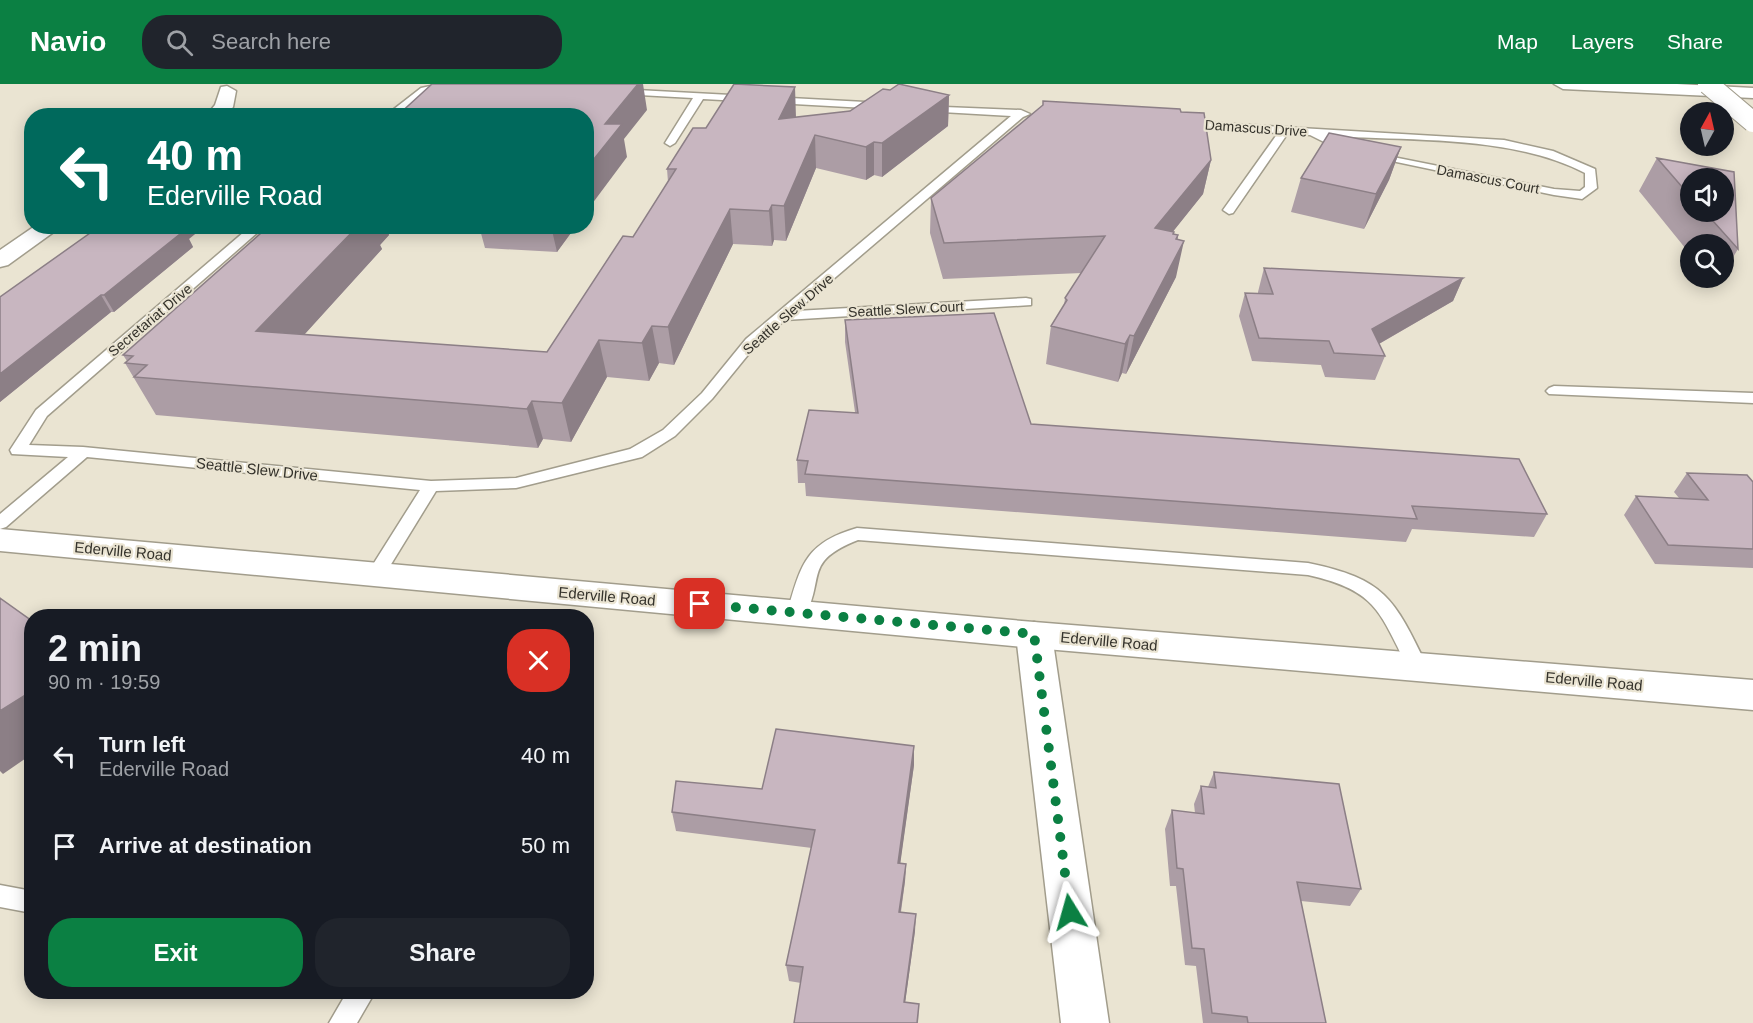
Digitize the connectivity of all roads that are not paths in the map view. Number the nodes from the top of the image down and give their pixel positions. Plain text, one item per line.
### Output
1 (456, 84) edge
2 (1563, 84) edge
3 (1708, 84) edge
4 (605, 90) edge
5 (227, 91) dead end
6 (1753, 93) edge
7 (700, 95) junction
8 (890, 106) edge
9 (914, 107) edge
10 (223, 108) edge
11 (399, 108) edge
12 (1753, 122) edge
13 (1170, 123) edge
14 (1285, 130) junction
15 (1313, 132) junction
16 (670, 143) dead end
17 (1536, 148) joint
18 (1229, 210) dead end
19 (39, 234) edge
20 (250, 234) edge
21 (0, 260) edge
22 (1026, 302) dead end
23 (785, 316) junction
24 (1554, 391) dead end
25 (1753, 398) edge
26 (41, 413) joint
27 (83, 452) junction
28 (431, 486) junction
29 (0, 523) edge
30 (0, 540) edge
31 (376, 574) junction
32 (797, 613) junction
33 (1034, 634) junction
34 (1417, 666) junction
35 (1753, 695) edge
36 (0, 896) edge
37 (24, 900) edge
38 (357, 999) edge
39 (342, 1023) edge
40 (1085, 1023) edge

1 - 11 lane
2 - 6 main road
3 - 12 main road, bridge
4 - 7 lane
5 - 10 main road
7 - 8 lane
7 - 16 lane
9 - 23 lane, Seattle Slew Drive
13 - 14 lane, Damascus Drive
14 - 15 lane, Damascus Drive
14 - 18 lane
15 - 17 lane, Damascus Drive
15 - 17 lane, Damascus Court
19 - 21 main road
20 - 26 lane, Secretariat Drive
22 - 23 lane, Seattle Slew Court
23 - 28 lane, Seattle Slew Drive
24 - 25 lane
26 - 27 lane, Seattle Slew Drive
27 - 28 lane, Seattle Slew Drive
27 - 29 lane
28 - 31 lane
30 - 31 main road, Ederville Road
31 - 32 main road, Ederville Road
32 - 33 main road, Ederville Road
32 - 34 lane
33 - 34 main road, Ederville Road
33 - 40 main road
34 - 35 main road, Ederville Road
36 - 37 lane
38 - 39 lane

